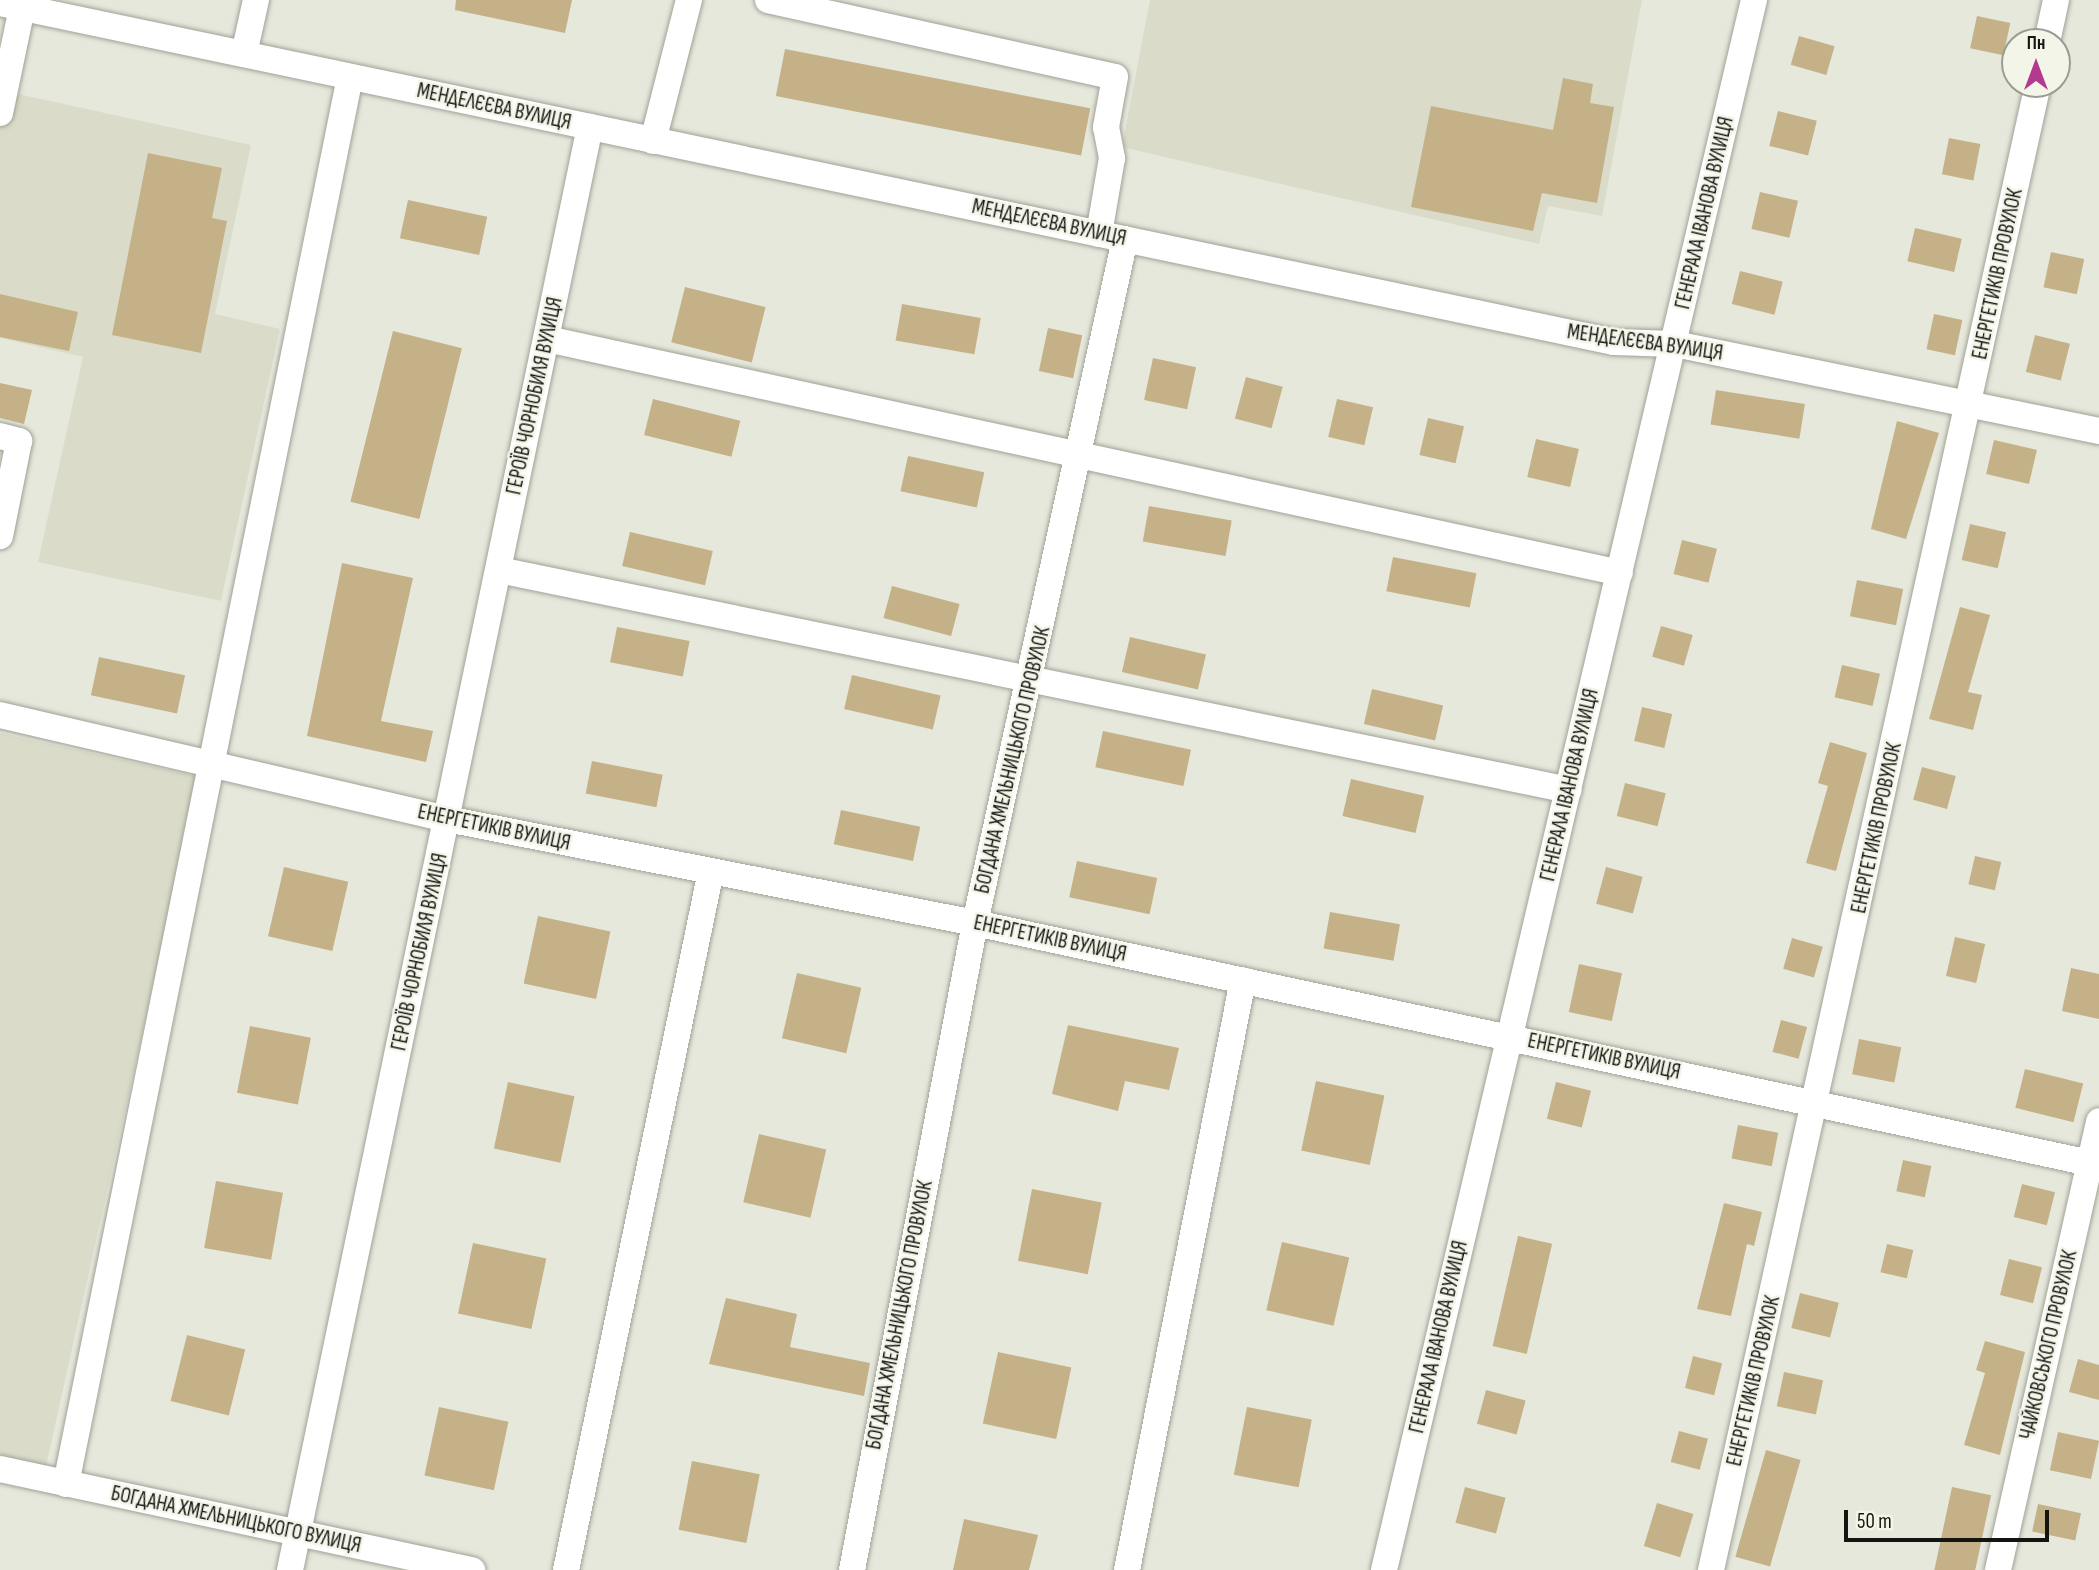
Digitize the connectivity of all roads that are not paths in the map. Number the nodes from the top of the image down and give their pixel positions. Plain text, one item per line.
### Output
1 (256, 0) edge
2 (689, 0) edge
3 (768, 0) edge
4 (1754, 0) edge
5 (2056, 0) edge
6 (11, 5) edge
7 (2050, 28) edge
8 (244, 54) junction
9 (350, 77) junction
10 (2035, 98) edge
11 (0, 113) edge
12 (590, 127) junction
13 (653, 141) junction
14 (1098, 234) junction
15 (1125, 239) junction
16 (547, 340) junction
17 (1675, 344) junction
18 (1970, 405) junction
19 (2099, 431) edge
20 (0, 436) edge
21 (1080, 456) junction
22 (0, 536) edge
23 (499, 570) junction
24 (1620, 573) junction
25 (1031, 679) junction
26 (0, 715) edge
27 (215, 765) junction
28 (1569, 790) junction
29 (447, 819) junction
30 (711, 871) junction
31 (975, 923) junction
32 (1243, 980) junction
33 (1510, 1037) junction
34 (1817, 1103) junction
35 (2099, 1121) edge
36 (2094, 1164) edge
37 (0, 1469) edge
38 (66, 1483) junction
39 (299, 1533) junction
40 (290, 1570) edge
41 (472, 1570) edge
42 (566, 1570) edge
43 (852, 1570) edge
44 (1127, 1570) edge
45 (1384, 1570) edge
46 (1711, 1570) edge
47 (1998, 1570) edge

1 - 8 street
2 - 13 street
3 - 14 street
4 - 17 street, ГЕНЕРАЛА ІВАНОВА ВУЛИЦЯ
5 - 7 street
6 - 8 street, МЕНДЕЛЄЄВА ВУЛИЦЯ
6 - 11 street
8 - 9 street, МЕНДЕЛЄЄВА ВУЛИЦЯ
9 - 12 street, МЕНДЕЛЄЄВА ВУЛИЦЯ
9 - 27 street
10 - 18 street, ЕНЕРГЕТИКІВ ПРОВУЛОК
12 - 13 street, МЕНДЕЛЄЄВА ВУЛИЦЯ
12 - 16 street, ГЕРОЇВ ЧОРНОБИЛЯ ВУЛИЦЯ
13 - 14 street, МЕНДЕЛЄЄВА ВУЛИЦЯ
14 - 15 street, МЕНДЕЛЄЄВА ВУЛИЦЯ
15 - 17 street, МЕНДЕЛЄЄВА ВУЛИЦЯ
15 - 21 street, БОГДАНА ХМЕЛЬНИЦЬКОГО ПРОВУЛОК
16 - 21 street
16 - 23 street, ГЕРОЇВ ЧОРНОБИЛЯ ВУЛИЦЯ
17 - 18 street, МЕНДЕЛЄЄВА ВУЛИЦЯ
17 - 24 street, ГЕНЕРАЛА ІВАНОВА ВУЛИЦЯ
18 - 19 street, МЕНДЕЛЄЄВА ВУЛИЦЯ
18 - 34 street, ЕНЕРГЕТИКІВ ПРОВУЛОК
20 - 22 street
21 - 24 street
21 - 25 street, БОГДАНА ХМЕЛЬНИЦЬКОГО ПРОВУЛОК
23 - 25 street
23 - 29 street, ГЕРОЇВ ЧОРНОБИЛЯ ВУЛИЦЯ
24 - 28 street, ГЕНЕРАЛА ІВАНОВА ВУЛИЦЯ
25 - 28 street
25 - 31 street, БОГДАНА ХМЕЛЬНИЦЬКОГО ПРОВУЛОК
26 - 27 street, ЕНЕРГЕТИКІВ ВУЛИЦЯ
27 - 29 street, ЕНЕРГЕТИКІВ ВУЛИЦЯ
27 - 38 street
28 - 33 street, ГЕНЕРАЛА ІВАНОВА ВУЛИЦЯ
29 - 30 street, ЕНЕРГЕТИКІВ ВУЛИЦЯ
29 - 39 street, ГЕРОЇВ ЧОРНОБИЛЯ ВУЛИЦЯ
30 - 31 street, ЕНЕРГЕТИКІВ ВУЛИЦЯ
30 - 42 street
31 - 32 street, ЕНЕРГЕТИКІВ ВУЛИЦЯ
31 - 43 street, БОГДАНА ХМЕЛЬНИЦЬКОГО ПРОВУЛОК
32 - 33 street, ЕНЕРГЕТИКІВ ВУЛИЦЯ
32 - 44 street
33 - 34 street, ЕНЕРГЕТИКІВ ВУЛИЦЯ
33 - 45 street, ГЕНЕРАЛА ІВАНОВА ВУЛИЦЯ
34 - 36 street, ЕНЕРГЕТИКІВ ВУЛИЦЯ
34 - 46 street, ЕНЕРГЕТИКІВ ПРОВУЛОК
35 - 36 street, ЧАЙКОВСЬКОГО ПРОВУЛОК
36 - 47 street, ЧАЙКОВСЬКОГО ПРОВУЛОК
37 - 38 street, БОГДАНА ХМЕЛЬНИЦЬКОГО ВУЛИЦЯ
38 - 39 street, БОГДАНА ХМЕЛЬНИЦЬКОГО ВУЛИЦЯ
39 - 40 street, ГЕРОЇВ ЧОРНОБИЛЯ ВУЛИЦЯ
39 - 41 street, БОГДАНА ХМЕЛЬНИЦЬКОГО ВУЛИЦЯ

